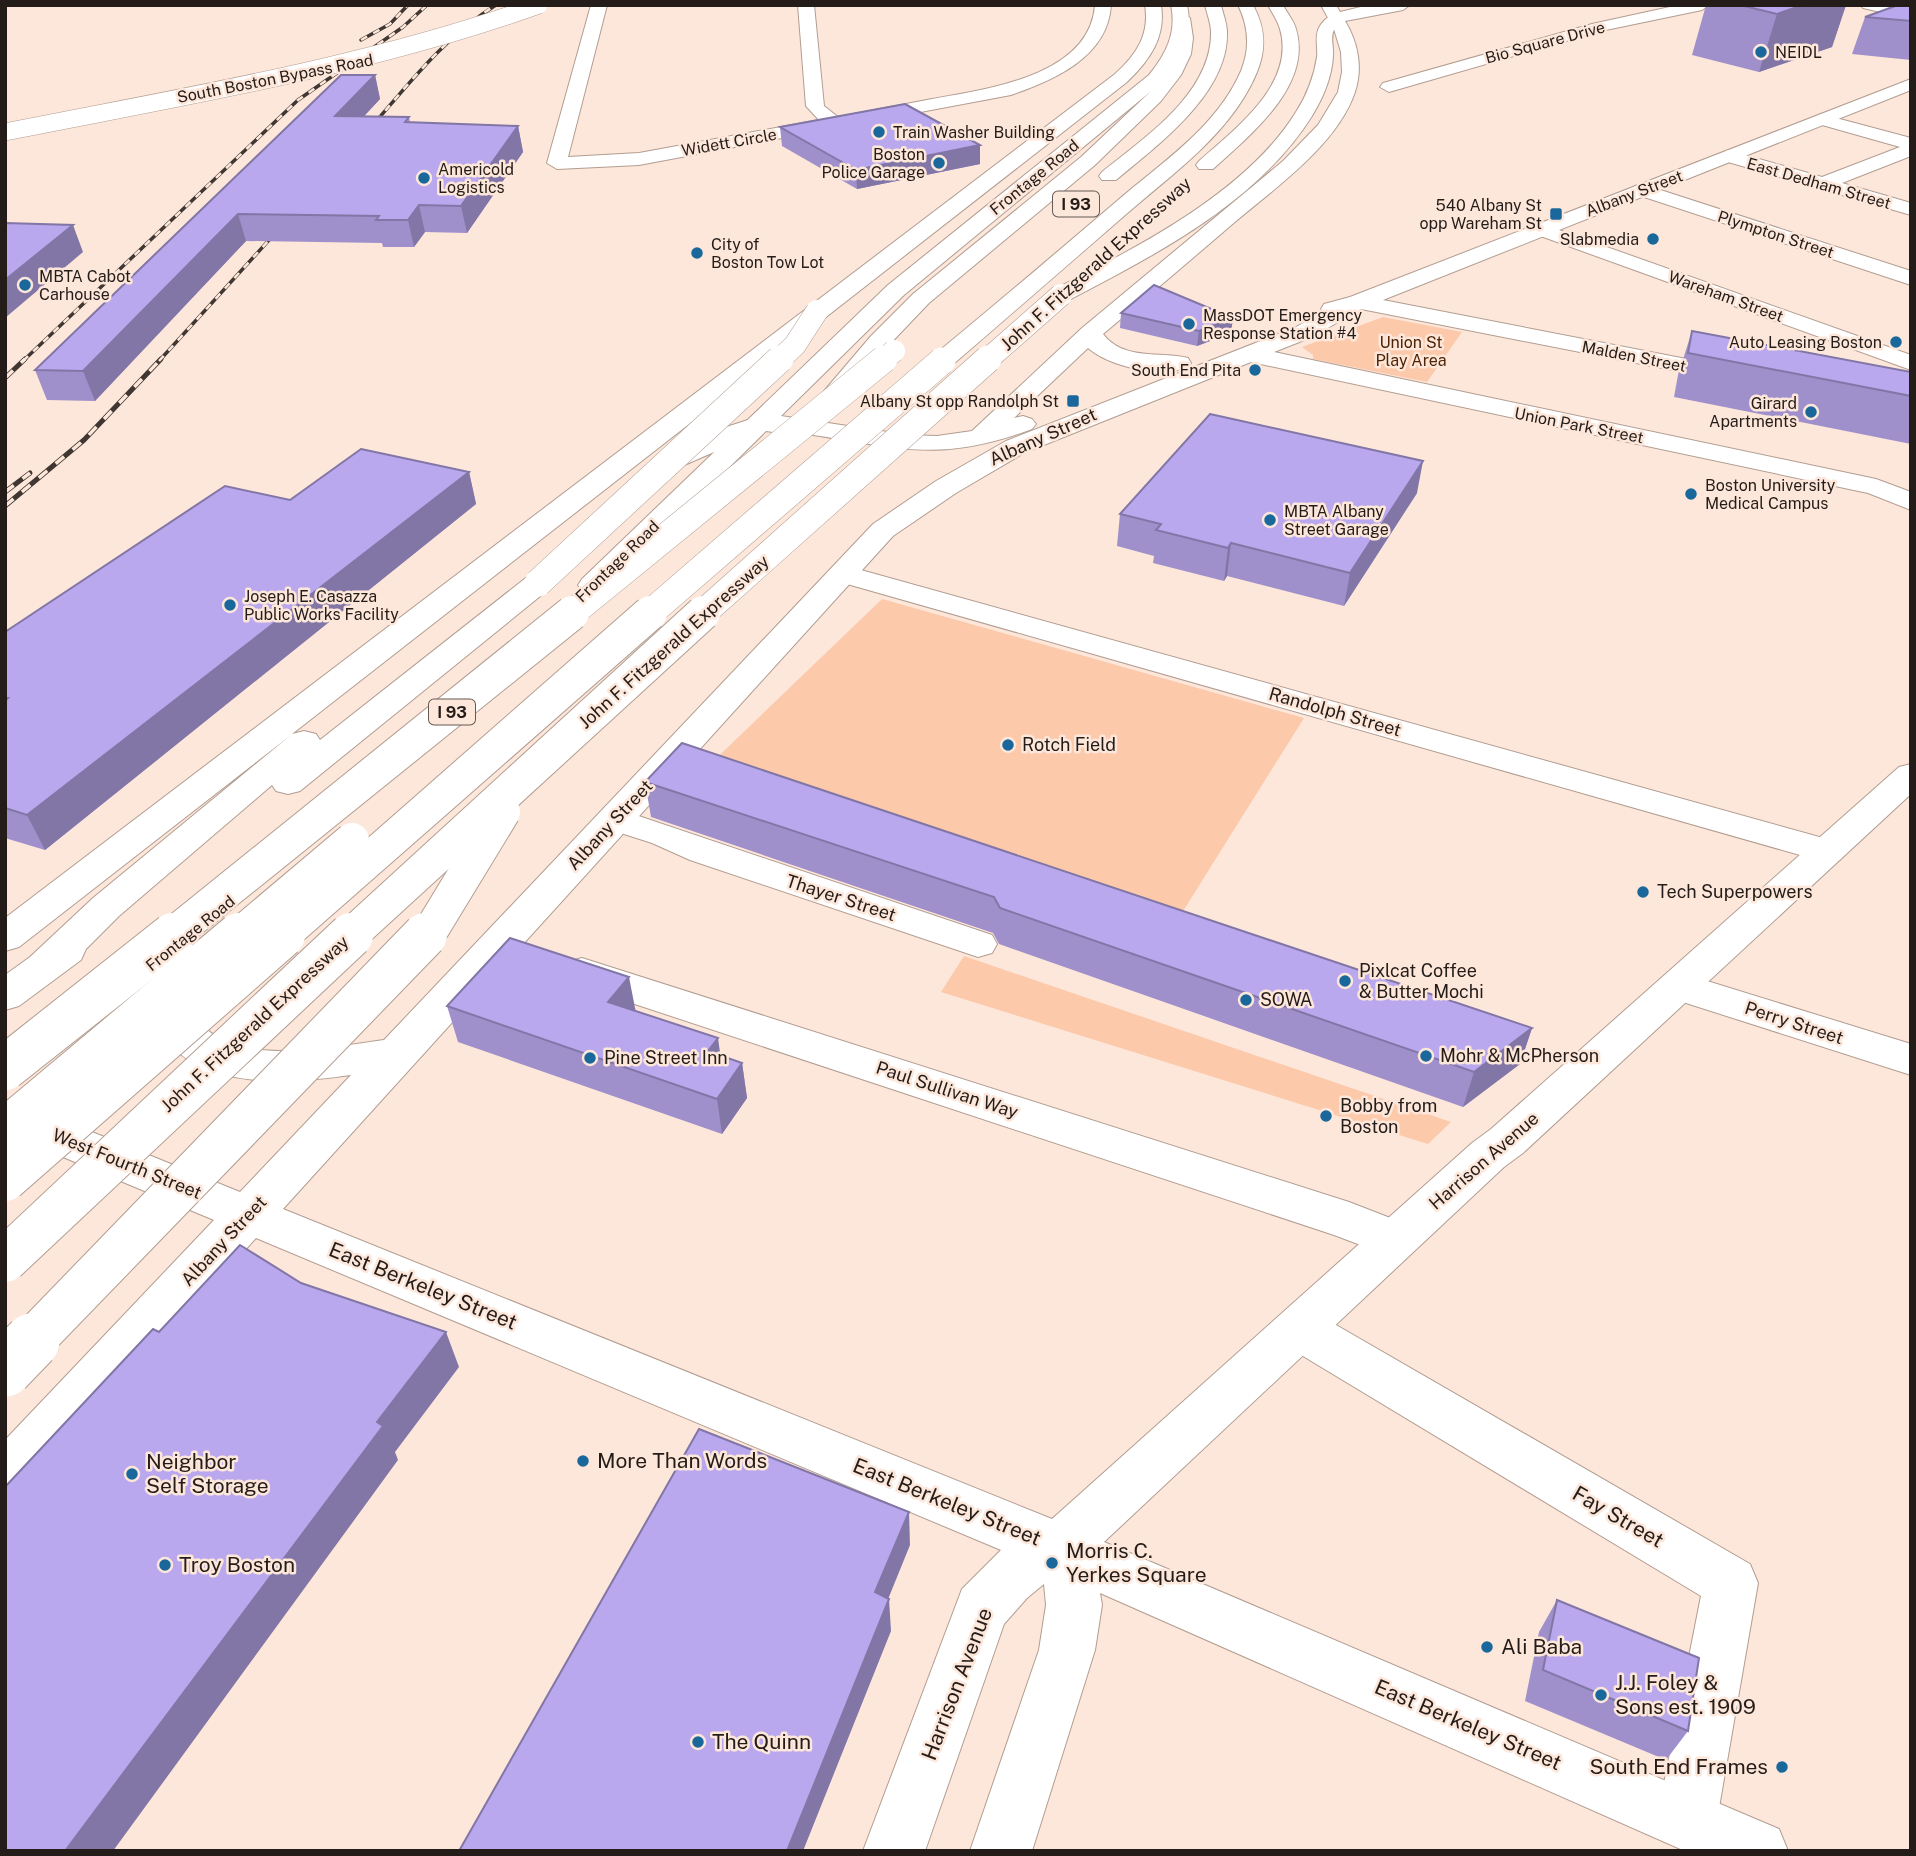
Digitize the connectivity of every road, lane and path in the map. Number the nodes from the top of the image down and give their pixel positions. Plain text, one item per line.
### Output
1 (539, 5) edge
2 (598, 5) edge
3 (806, 5) edge
4 (1103, 5) edge
5 (1153, 5) edge
6 (1213, 5) edge
7 (1245, 5) edge
8 (1275, 5) edge
9 (1403, 5) edge
10 (1702, 5) edge
11 (1868, 5) edge
12 (1180, 11) edge
13 (1332, 12) edge
14 (1911, 14) edge
15 (1220, 29) junction
16 (1909, 86) edge
17 (1389, 87) dead end
18 (1821, 120) junction
19 (835, 123) junction
20 (5, 132) edge
21 (1909, 143) edge
22 (1728, 156) junction
23 (1189, 180) dead end
24 (1824, 183) junction
25 (1096, 187) dead end
26 (1642, 190) junction
27 (1911, 209) edge
28 (1542, 230) junction
29 (1124, 239) dead end
30 (1911, 278) edge
31 (1061, 295) junction
32 (1358, 302) junction
33 (817, 312) junction
34 (1090, 333) junction
35 (907, 352) junction
36 (1248, 354) junction
37 (1179, 363) junction
38 (1911, 363) edge
39 (1750, 378) edge
40 (757, 425) junction
41 (970, 446) junction
42 (1876, 488) junction
43 (1911, 494) edge
44 (1911, 502) edge
45 (883, 530) junction
46 (843, 574) junction
47 (526, 774) junction
48 (1911, 775) edge
49 (608, 827) junction
50 (1828, 851) junction
51 (187, 935) junction
52 (5, 938) edge
53 (978, 944) dead end
54 (528, 954) junction
55 (47, 964) junction
56 (1678, 986) junction
57 (5, 996) edge
58 (397, 1054) junction
59 (1911, 1060) edge
60 (5, 1068) edge
61 (5, 1082) edge
62 (5, 1115) edge
63 (5, 1131) edge
64 (5, 1179) edge
65 (248, 1214) junction
66 (1395, 1240) junction
67 (5, 1260) edge
68 (1300, 1329) junction
69 (5, 1369) edge
70 (5, 1477) edge
71 (1059, 1548) junction
72 (1687, 1819) junction
73 (894, 1851) edge
74 (1002, 1851) edge
75 (1757, 1851) edge

1 - 20 main road, South Boston Bypass Road, bridge
2 - 19 main road, Widett Circle
3 - 19 main road
4 - 19 main road, Widett Circle
5 - 33 main road
6 - 15 main road, I 93
7 - 35 main road
8 - 23 main road, John F. Fitzgerald Expressway
9 - 13 main road
10 - 17 main road, Bio Square Drive
11 - 14 main road
12 - 35 main road
12 - 40 main road, Frontage Road
13 - 31 main road
13 - 34 main road
15 - 25 main road, I 93
15 - 35 main road
16 - 18 main road, Albany Street
18 - 21 main road
18 - 22 main road, Albany Street
21 - 24 main road
22 - 24 main road, East Dedham Street
22 - 26 main road, Albany Street
24 - 27 main road, East Dedham Street
26 - 28 main road, Albany Street
26 - 30 main road, Plympton Street
28 - 32 main road, Albany Street
28 - 38 main road, Wareham Street
29 - 31 main road, John F. Fitzgerald Expressway
31 - 47 main road, John F. Fitzgerald Expressway, bridge
32 - 36 main road, Albany Street
32 - 37 main road, Albany Street
32 - 39 main road, Malden Street
33 - 52 main road
33 - 55 main road, bridge
34 - 37 main road
34 - 41 main road
35 - 60 main road, I 93, bridge
35 - 63 main road, bridge
35 - 64 main road, bridge
36 - 42 main road, Union Park Street
36 - 45 main road, Albany Street
37 - 41 main road, Albany Street
40 - 41 main road
40 - 51 main road, Frontage Road
40 - 55 main road
41 - 45 main road
42 - 43 main road, Union Park Street
42 - 44 main road
45 - 46 main road, Albany Street
46 - 49 main road, Albany Street
46 - 50 main road, Randolph Street
47 - 67 main road, John F. Fitzgerald Expressway, bridge
47 - 69 main road, bridge
48 - 50 main road, Harrison Avenue
49 - 53 main road, Thayer Street
49 - 54 main road, Albany Street
50 - 56 main road, Harrison Avenue
51 - 58 main road
51 - 61 main road, Frontage Road
54 - 58 main road, Albany Street
54 - 66 main road, Paul Sullivan Way
55 - 57 main road
56 - 59 main road, Perry Street
56 - 66 main road, Harrison Avenue
58 - 65 main road, Albany Street
62 - 65 main road, West Fourth Street
65 - 70 main road, Albany Street
65 - 71 main road, East Berkeley Street
66 - 68 main road, Harrison Avenue
68 - 71 main road, Harrison Avenue
68 - 72 main road, Fay Street
71 - 72 main road, East Berkeley Street
71 - 73 main road, Harrison Avenue
71 - 74 main road
72 - 75 main road, East Berkeley Street

